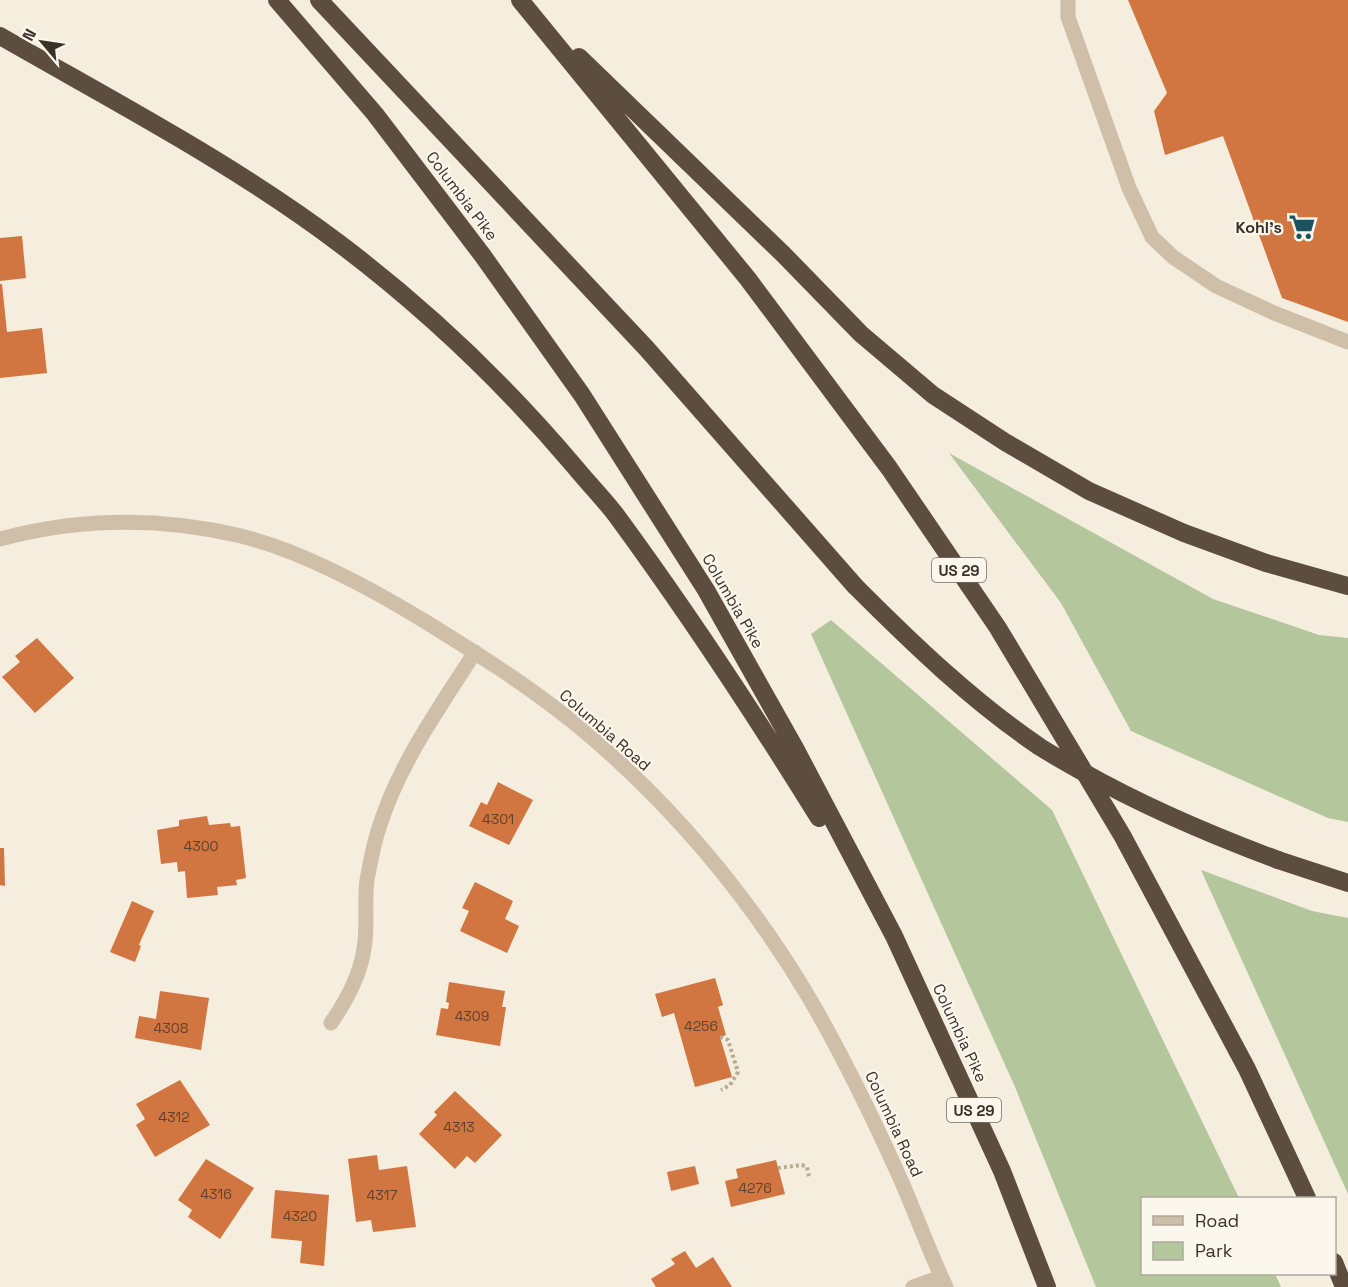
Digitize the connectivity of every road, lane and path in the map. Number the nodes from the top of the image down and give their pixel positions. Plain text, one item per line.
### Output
1 (277, 0) edge
2 (319, 0) edge
3 (520, 0) edge
4 (1068, 0) edge
5 (0, 36) edge
6 (1348, 342) edge
7 (0, 539) edge
8 (1348, 585) edge
9 (475, 652) junction
10 (1348, 884) edge
11 (894, 936) junction
12 (331, 1023) dead end
13 (720, 1037) dead end
14 (721, 1090) dead end
15 (778, 1168) dead end
16 (808, 1176) dead end
17 (1307, 1197) edge
18 (1336, 1265) edge
19 (943, 1282) edge
20 (912, 1287) edge
21 (1047, 1287) edge
22 (1344, 1287) edge

1 - 11 highway, Columbia Pike / US 29
2 - 10 highway, bridge
3 - 8 highway
3 - 17 highway, US 29
4 - 6 street
5 - 11 highway
7 - 9 street, Columbia Road
9 - 12 street
9 - 19 street, Columbia Road
11 - 21 highway, Columbia Pike / US 29
13 - 14 path
15 - 16 path
18 - 22 highway
19 - 20 street

